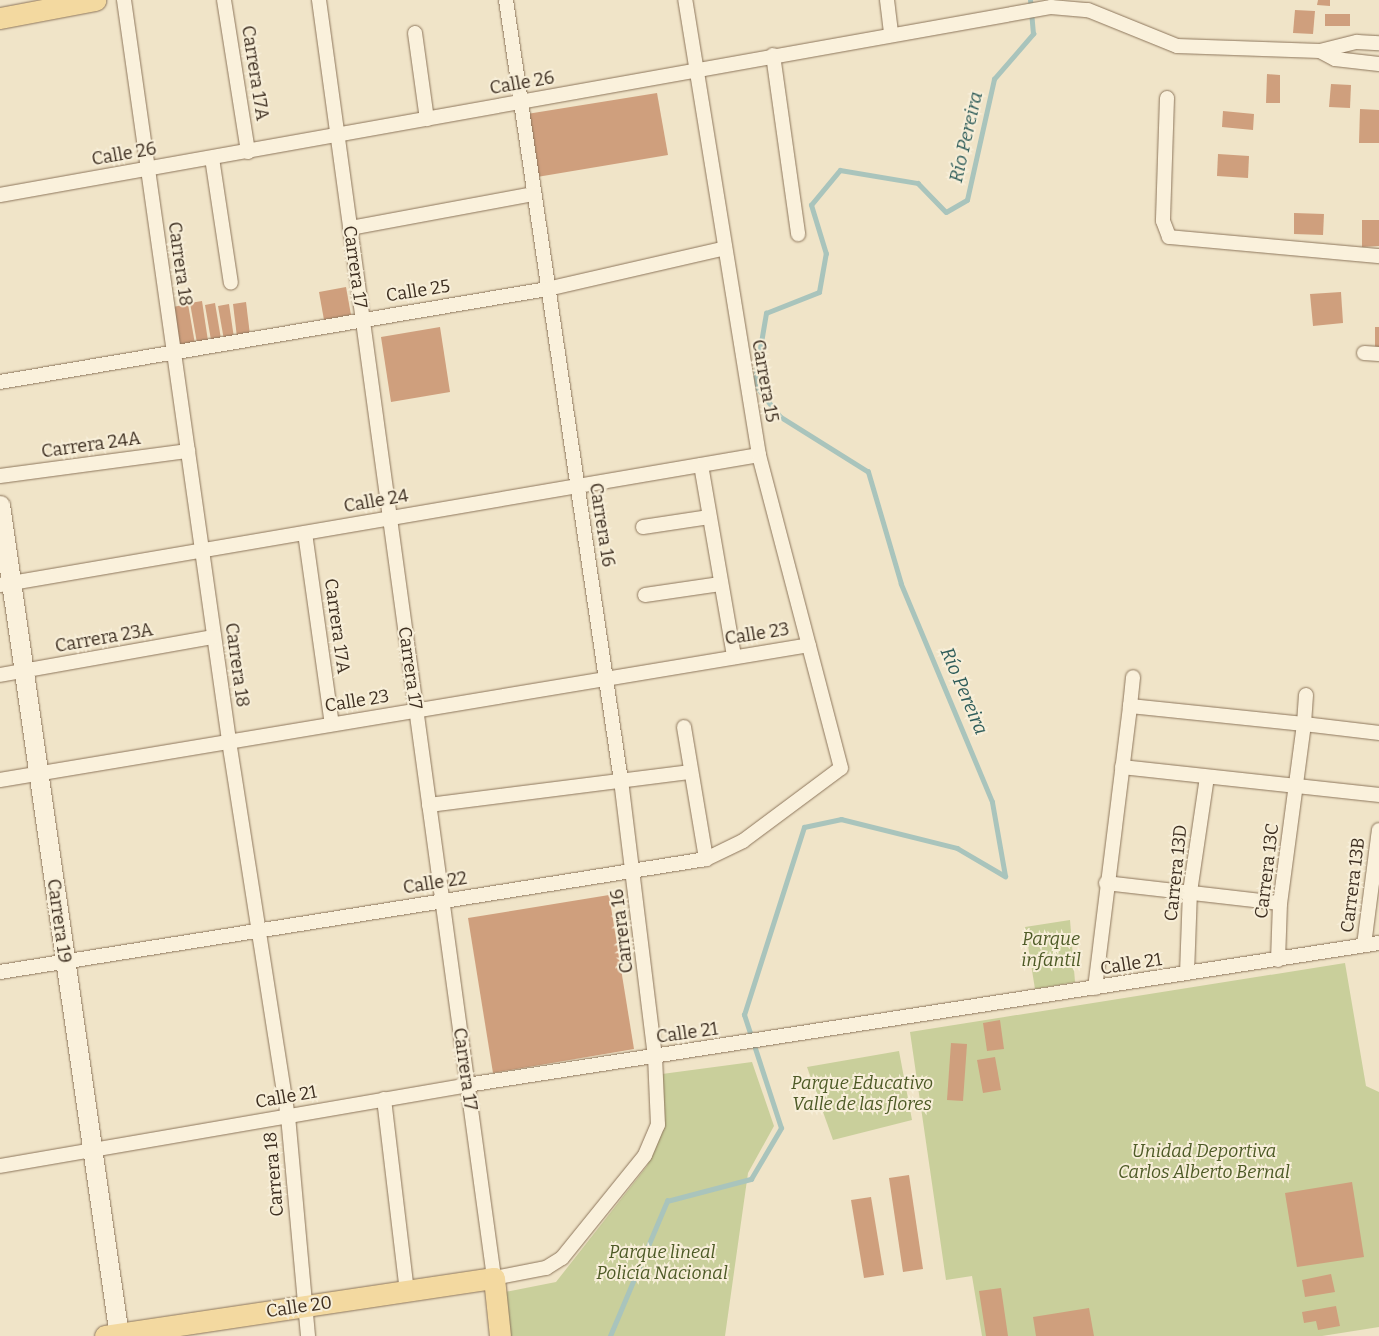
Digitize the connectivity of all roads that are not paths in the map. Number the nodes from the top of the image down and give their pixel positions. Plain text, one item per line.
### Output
1 (95, 0) edge
2 (124, 0) edge
3 (224, 0) edge
4 (319, 0) edge
5 (506, 0) edge
6 (684, 0) edge
7 (887, 0) edge
8 (1088, 5) edge
9 (0, 18) edge
10 (414, 33) dead end
11 (892, 33) junction
12 (1379, 43) edge
13 (1320, 51) junction
14 (773, 55) junction
15 (1379, 64) edge
16 (694, 71) junction
17 (1167, 98) dead end
18 (521, 102) junction
19 (427, 119) junction
20 (337, 135) junction
21 (248, 152) junction
22 (212, 158) junction
23 (148, 169) junction
24 (534, 194) junction
25 (0, 195) edge
26 (350, 228) junction
27 (798, 234) dead end
28 (722, 249) junction
29 (1379, 256) edge
30 (231, 283) dead end
31 (547, 289) junction
32 (362, 319) junction
33 (173, 353) junction
34 (1364, 353) dead end
35 (1379, 354) edge
36 (0, 382) edge
37 (188, 451) junction
38 (759, 455) junction
39 (701, 465) junction
40 (0, 476) edge
41 (577, 486) junction
42 (0, 505) edge
43 (709, 517) junction
44 (390, 518) junction
45 (643, 528) dead end
46 (305, 532) junction
47 (202, 550) junction
48 (6, 584) edge
49 (720, 584) junction
50 (645, 595) dead end
51 (214, 637) junction
52 (809, 645) junction
53 (734, 657) junction
54 (24, 671) junction
55 (0, 675) edge
56 (1134, 677) dead end
57 (608, 678) junction
58 (1306, 695) dead end
59 (1130, 706) junction
60 (416, 710) junction
61 (332, 724) junction
62 (1304, 724) junction
63 (684, 727) dead end
64 (1379, 733) edge
65 (229, 742) junction
66 (842, 760) joint
67 (1122, 767) junction
68 (691, 772) junction
69 (38, 773) junction
70 (1207, 776) junction
71 (0, 780) edge
72 (621, 781) junction
73 (1296, 786) junction
74 (1379, 794) edge
75 (429, 805) junction
76 (1379, 830) edge
77 (706, 859) junction
78 (634, 872) junction
79 (1106, 883) junction
80 (1190, 892) junction
81 (442, 900) junction
82 (1280, 903) junction
83 (257, 930) junction
84 (1379, 943) edge
85 (1364, 945) junction
86 (65, 960) junction
87 (1278, 960) junction
88 (0, 972) edge
89 (1187, 973) junction
90 (1095, 988) junction
91 (655, 1057) junction
92 (467, 1085) junction
93 (384, 1099) junction
94 (288, 1116) junction
95 (92, 1150) junction
96 (0, 1166) edge
97 (494, 1278) junction
98 (407, 1291) junction
99 (304, 1306) junction
100 (114, 1335) edge
101 (308, 1336) edge
102 (500, 1336) edge

1 - 9 main road
2 - 23 street, Carrera 18
3 - 21 street, Carrera 17A
4 - 20 street, Carrera 17
5 - 18 street, Carrera 16
6 - 16 street, Carrera 15
7 - 11 street
8 - 11 street, Calle 26
8 - 13 street, Calle 26
10 - 19 street
11 - 14 street, Calle 26
12 - 13 street
13 - 15 street
14 - 16 street, Calle 26
14 - 27 street
16 - 18 street, Calle 26
16 - 28 street, Carrera 15
17 - 29 street
18 - 19 street, Calle 26
18 - 24 street, Carrera 16
19 - 20 street, Calle 26
20 - 21 street, Calle 26
20 - 26 street, Carrera 17
21 - 22 street, Calle 26
22 - 23 street, Calle 26
22 - 30 street
23 - 25 street, Calle 26
23 - 33 street, Carrera 18
24 - 26 street
24 - 31 street, Carrera 16
26 - 32 street, Carrera 17
28 - 31 street, Calle 25
28 - 38 street, Carrera 15
31 - 32 street, Calle 25
31 - 41 street, Carrera 16
32 - 33 street, Calle 25
32 - 44 street, Carrera 17
33 - 36 street, Calle 25
33 - 37 street, Carrera 18
34 - 35 street
37 - 40 street, Carrera 24A
37 - 47 street, Carrera 18
38 - 39 street, Calle 24
38 - 52 street, Carrera 15
39 - 41 street, Calle 24
39 - 43 street
41 - 44 street, Calle 24
41 - 57 street, Carrera 16
42 - 48 main road, Carrera 19
43 - 45 street
43 - 49 street
44 - 46 street, Calle 24
44 - 60 street, Carrera 17
46 - 47 street, Calle 24
46 - 61 street, Carrera 17A
47 - 48 street, Calle 24
47 - 51 street, Carrera 18
48 - 54 main road, Carrera 19
49 - 50 street
49 - 53 street
51 - 54 street, Carrera 23A
51 - 65 street, Carrera 18
52 - 53 street, Calle 23
52 - 66 street, Carrera 15
53 - 57 street, Calle 23
54 - 55 street, Carrera 23A
54 - 69 main road, Carrera 19
56 - 59 street
57 - 60 street, Calle 23
57 - 72 street, Carrera 16
58 - 62 street, Carrera 13C
59 - 62 street
59 - 67 street
60 - 61 street, Calle 23
60 - 75 street, Carrera 17
61 - 65 street, Calle 23
62 - 64 street
62 - 73 street, Carrera 13C
63 - 68 street
65 - 69 street, Calle 23
65 - 83 street, Carrera 18
66 - 77 street, Calle 22
67 - 70 street
67 - 79 street
68 - 72 street
68 - 77 street
69 - 71 street, Calle 23
69 - 86 main road, Carrera 19
70 - 73 street
70 - 80 street, Carrera 13D
72 - 75 street
72 - 78 street, Carrera 16
73 - 74 street
73 - 82 street, Carrera 13C
75 - 81 street, Carrera 17
76 - 85 street, Carrera 13B
77 - 78 street, Calle 22
78 - 81 street, Calle 22
78 - 91 street, Carrera 16
79 - 80 street
79 - 90 street
80 - 82 street
80 - 89 street, Carrera 13D
81 - 83 street, Calle 22
81 - 92 street, Carrera 17
82 - 87 street, Carrera 13C
83 - 86 street, Calle 22
83 - 94 street, Carrera 18
84 - 85 street, Calle 21
85 - 87 street, Calle 21
86 - 88 street, Calle 22
86 - 95 main road, Carrera 19
87 - 89 street, Calle 21
89 - 90 street, Calle 21
90 - 91 street, Calle 21
91 - 92 street, Calle 21
91 - 97 street, Carrera 16
92 - 93 street, Calle 21
92 - 97 street, Carrera 17
93 - 94 street, Calle 21
93 - 98 street
94 - 95 street, Calle 21
94 - 99 street, Carrera 18
95 - 96 street, Calle 21
95 - 100 main road, Carrera 19
97 - 98 main road, Calle 20
97 - 102 main road, Carrera 17
98 - 99 main road, Calle 20
99 - 100 main road, Calle 20
99 - 101 street, Carrera 18

